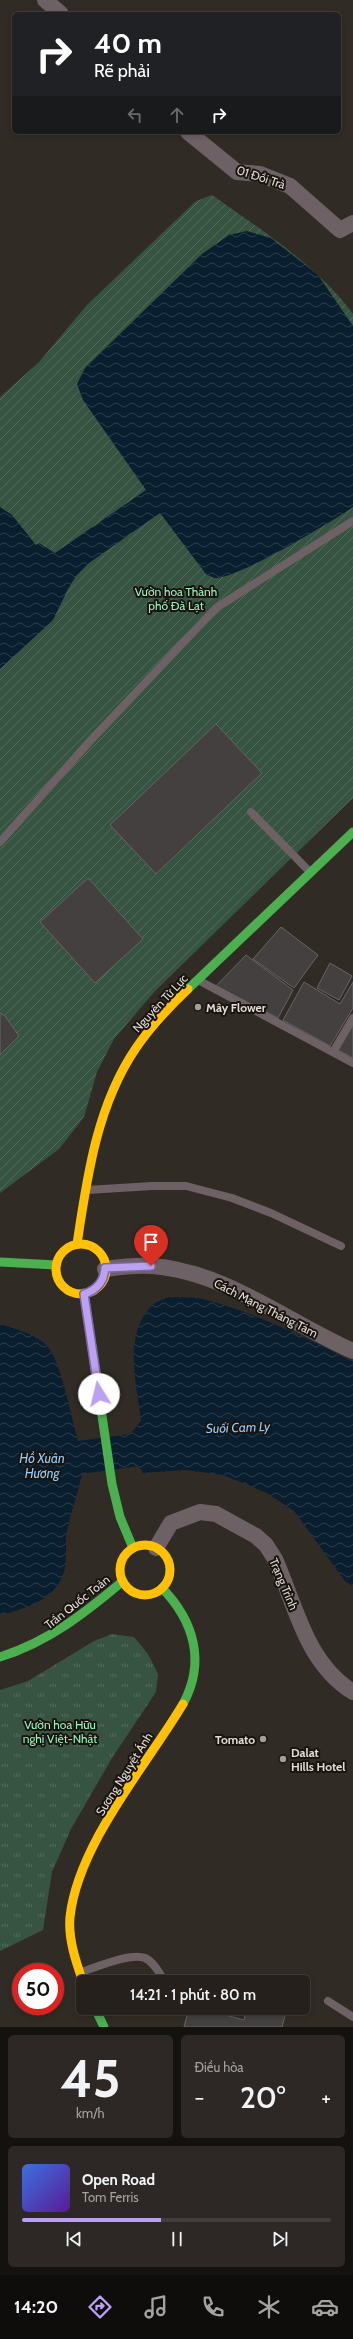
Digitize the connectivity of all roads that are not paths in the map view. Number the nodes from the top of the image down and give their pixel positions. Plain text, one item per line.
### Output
1 (190, 134) edge
2 (353, 223) edge
3 (353, 521) edge
4 (251, 812) dead end
5 (353, 832) edge
6 (0, 842) edge
7 (311, 872) junction
8 (198, 980) junction
9 (353, 1018) edge
10 (333, 1052) junction
11 (353, 1063) edge
12 (85, 1191) junction
13 (77, 1244) junction
14 (341, 1246) dead end
15 (0, 1262) edge
16 (56, 1265) junction
17 (105, 1268) junction
18 (84, 1294) junction
19 (353, 1351) edge
20 (133, 1548) junction
21 (156, 1548) junction
22 (123, 1581) junction
23 (162, 1588) junction
24 (0, 1657) edge
25 (353, 1692) edge
26 (80, 1972) junction
27 (81, 1975) edge
28 (160, 1975) edge
29 (328, 2002) dead end
30 (98, 2015) edge
31 (353, 2017) edge
32 (104, 2027) edge

1 - 2 street, 01 Đồi Trà
3 - 6 lane
4 - 7 lane
5 - 7 main road, Nguyên Tử Lực
7 - 8 main road, Nguyên Tử Lực
8 - 10 lane
8 - 12 main road, Nguyên Tử Lực
9 - 10 lane
10 - 11 lane
12 - 13 main road, Nguyên Tử Lực
12 - 14 lane
13 - 16 main road
13 - 17 main road
15 - 16 main road
16 - 18 main road
17 - 18 main road
17 - 19 street, Cách Mạng Tháng Tám
18 - 20 main road
20 - 21 main road
20 - 22 main road
21 - 23 main road
21 - 25 street, Trạng Trình
22 - 23 main road
22 - 24 main road, Trần Quốc Toản
23 - 26 main road, Sương Nguyệt Ánh
26 - 27 main road, Sương Nguyệt Ánh
26 - 28 lane
29 - 31 lane
30 - 32 main road

